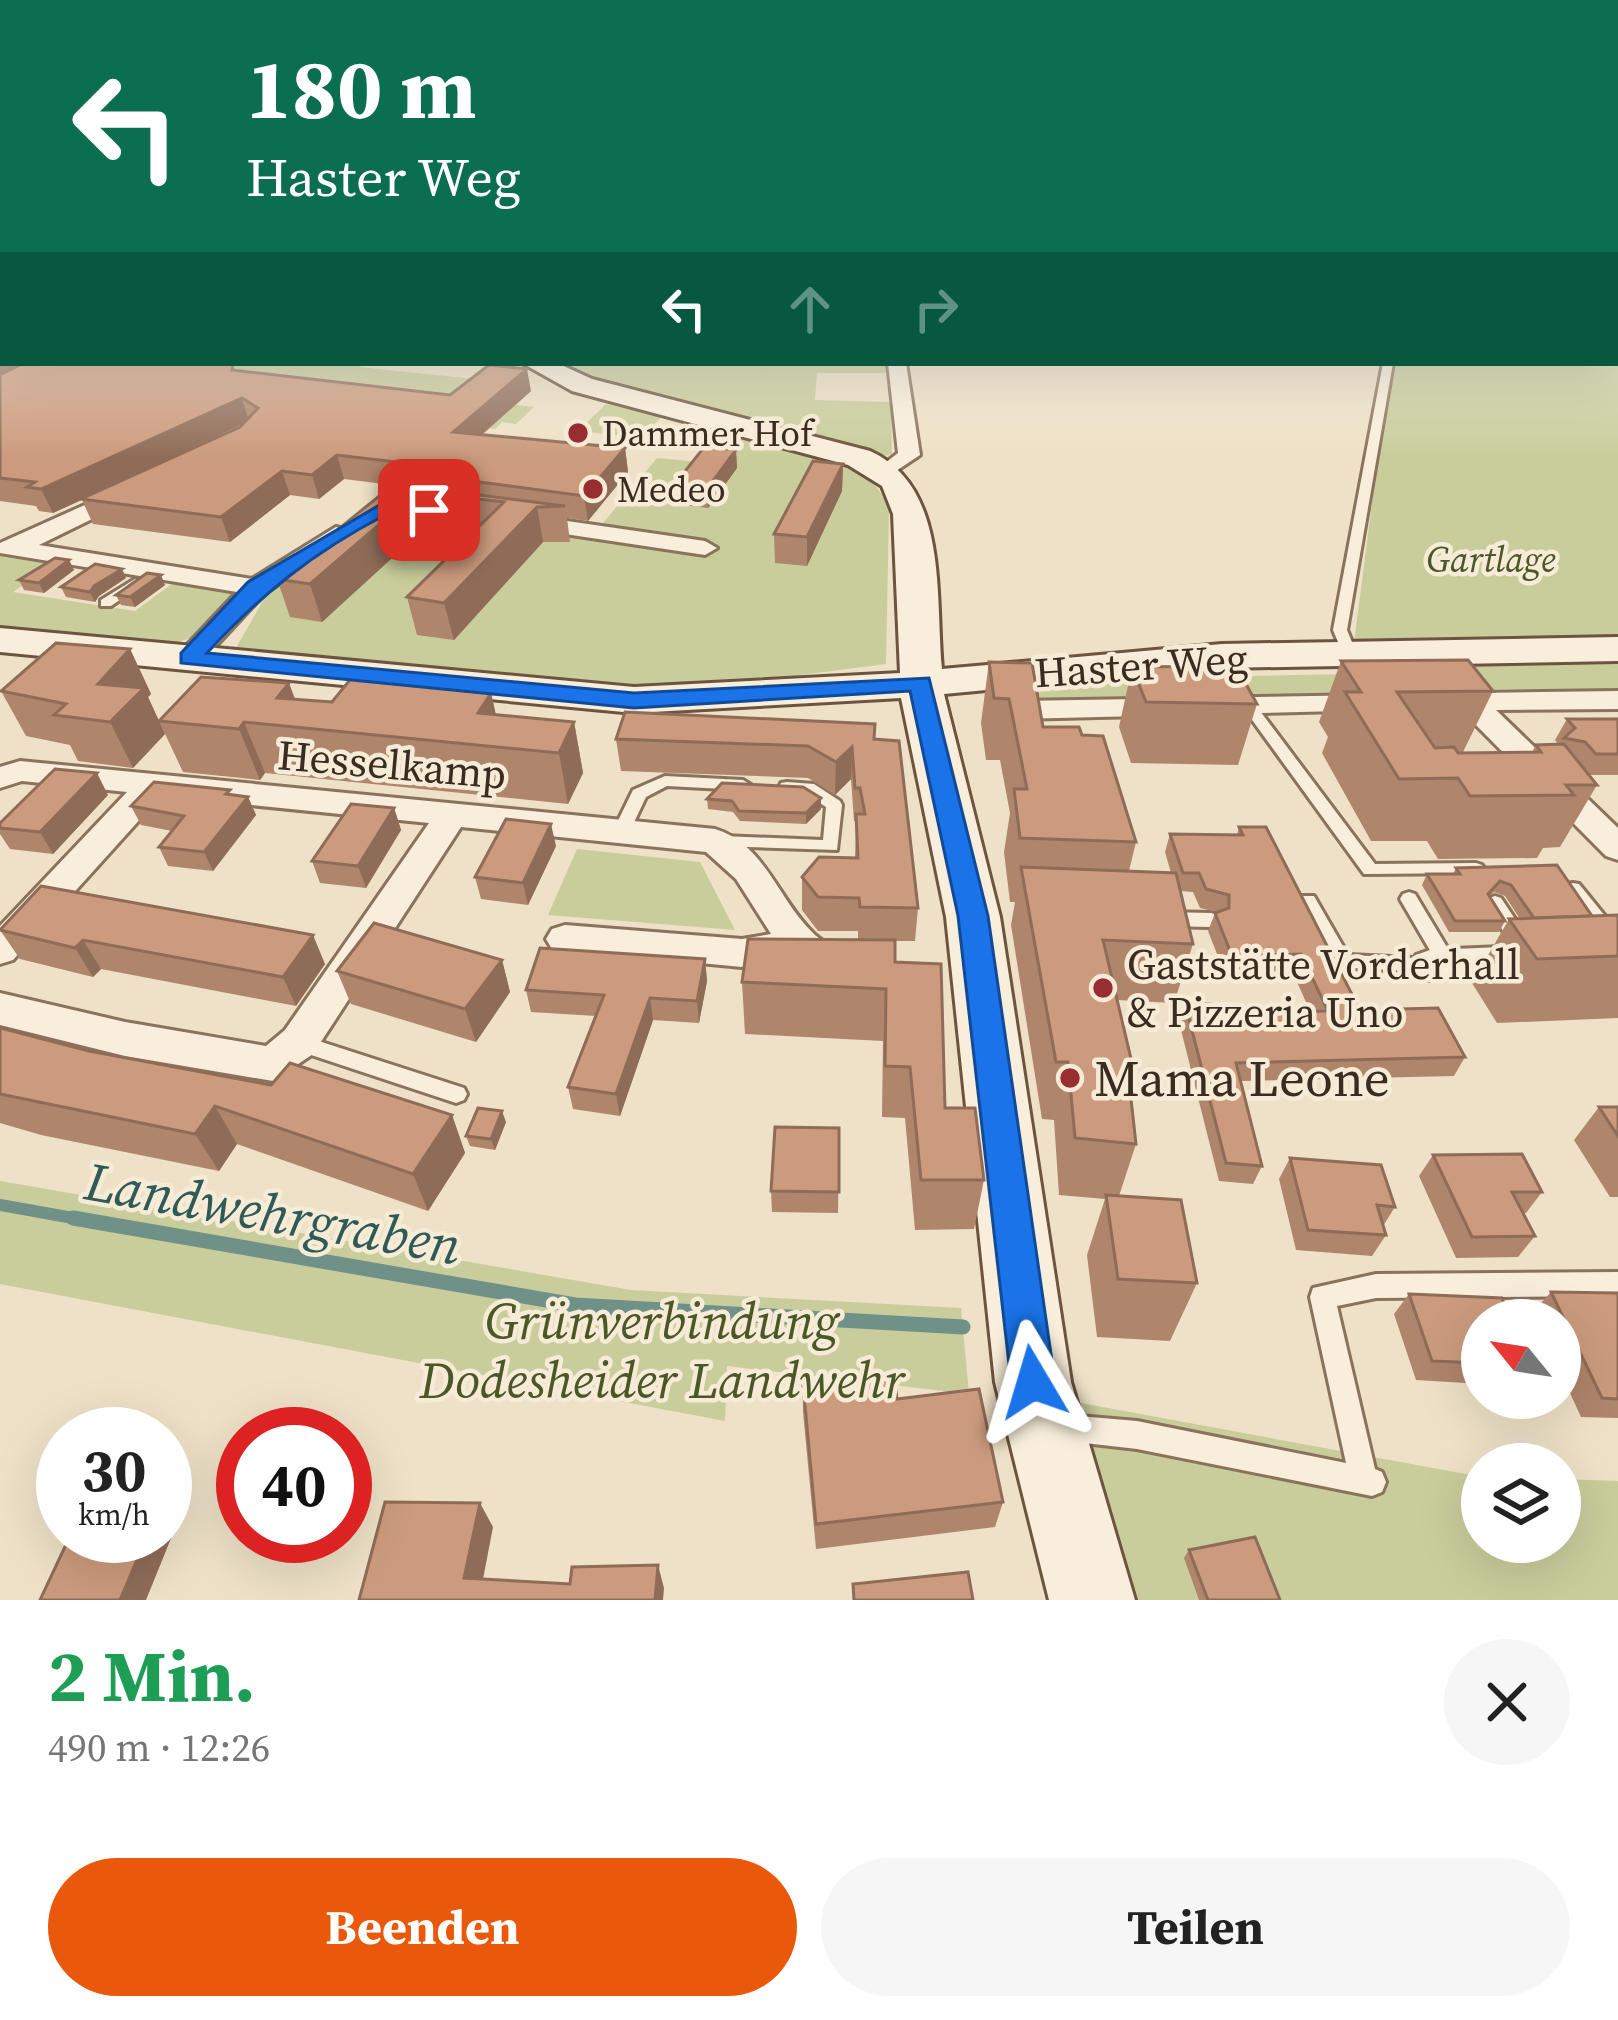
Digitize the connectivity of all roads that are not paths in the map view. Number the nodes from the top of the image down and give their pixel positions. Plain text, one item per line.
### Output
1 (541, 366) edge
2 (897, 366) edge
3 (1387, 366) edge
4 (886, 470) junction
5 (141, 486) edge
6 (490, 518) edge
7 (365, 520) edge
8 (7, 548) edge
9 (705, 548) dead end
10 (153, 570) junction
11 (256, 587) junction
12 (106, 603) dead end
13 (0, 640) edge
14 (1618, 649) edge
15 (1424, 651) junction
16 (1350, 654) junction
17 (189, 658) junction
18 (920, 683) junction
19 (1618, 700) edge
20 (1468, 702) junction
21 (1249, 706) junction
22 (1018, 710) edge
23 (0, 778) edge
24 (154, 784) junction
25 (452, 813) junction
26 (622, 832) junction
27 (715, 842) junction
28 (1618, 848) edge
29 (1500, 868) edge
30 (1573, 889) edge
31 (1408, 899) dead end
32 (1308, 901) edge
33 (1495, 903) edge
34 (1141, 918) edge
35 (1211, 920) edge
36 (565, 939) dead end
37 (797, 944) junction
38 (1618, 945) edge
39 (0, 950) edge
40 (1618, 958) edge
41 (1532, 960) junction
42 (1438, 964) junction
43 (865, 968) edge
44 (0, 1009) edge
45 (299, 1042) junction
46 (456, 1094) dead end
47 (1618, 1284) edge
48 (1042, 1426) junction
49 (1092, 1600) edge

1 - 4 street
2 - 4 street
3 - 16 lane
4 - 18 street
5 - 8 street
6 - 9 street
7 - 11 street
8 - 10 street
10 - 11 street
10 - 12 lane
11 - 17 street
13 - 17 street, Haster Weg
14 - 15 street, Haster Weg
15 - 16 street, Haster Weg
15 - 20 street
16 - 18 street, Haster Weg
17 - 18 street, Haster Weg
18 - 48 street
19 - 20 street, Haster Weg
20 - 21 street, Haster Weg
20 - 28 street
21 - 22 street, Haster Weg
21 - 29 lane
23 - 24 street, Hesselkamp
24 - 25 street, Hesselkamp
24 - 39 street
25 - 26 street, Hesselkamp
25 - 45 street
26 - 27 street, Hesselkamp
26 - 27 lane
27 - 37 street
30 - 38 lane
31 - 42 lane
32 - 42 lane
33 - 41 lane
34 - 35 lane
36 - 37 street
37 - 43 street
40 - 41 street
41 - 42 street
44 - 45 street
45 - 46 lane
47 - 48 lane
48 - 49 street

